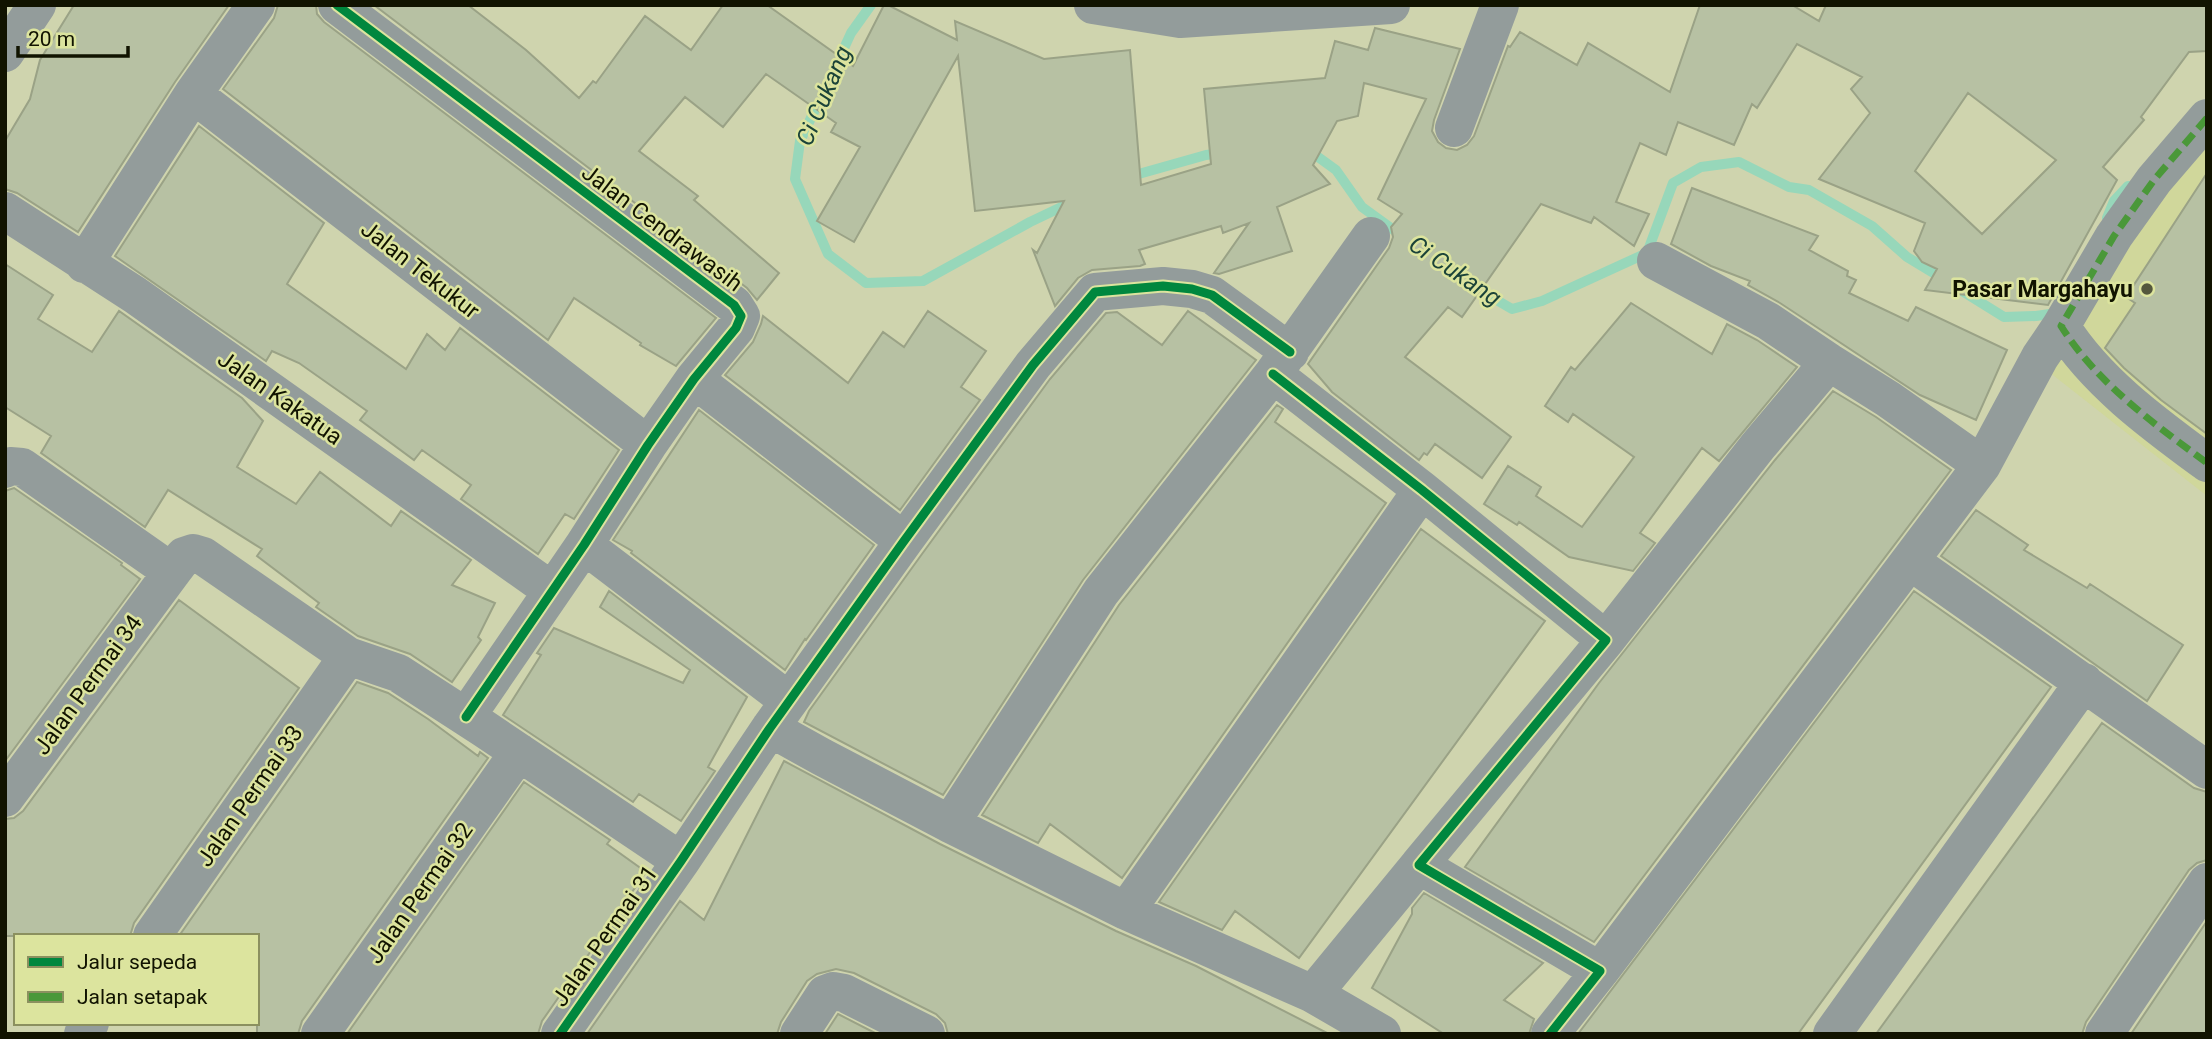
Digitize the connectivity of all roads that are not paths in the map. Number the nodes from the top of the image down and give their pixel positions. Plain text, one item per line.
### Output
1 (37, 5) edge
2 (256, 5) edge
3 (337, 5) edge
4 (1093, 5) edge
5 (1391, 5) edge
6 (1500, 5) edge
7 (1183, 12) edge
8 (5, 53) edge
9 (193, 94) junction
10 (2207, 118) edge
11 (1454, 128) dead end
12 (5, 211) edge
13 (1371, 236) dead end
14 (1656, 261) dead end
15 (84, 264) junction
16 (2060, 326) junction
17 (1829, 362) junction
18 (1281, 363) junction
19 (694, 379) junction
20 (648, 445) junction
21 (2207, 463) edge
22 (1982, 465) junction
23 (5, 469) edge
24 (1422, 490) junction
25 (904, 541) junction
26 (584, 545) junction
27 (1910, 561) junction
28 (172, 572) junction
29 (551, 590) junction
30 (1606, 640) junction
31 (348, 656) junction
32 (2084, 682) junction
33 (779, 714) junction
34 (467, 717) junction
35 (519, 751) junction
36 (2207, 770) edge
37 (5, 798) edge
38 (950, 824) junction
39 (681, 861) junction
40 (1419, 865) junction
41 (2206, 884) edge
42 (1126, 911) junction
43 (153, 934) edge
44 (1600, 971) junction
45 (1313, 994) junction
46 (320, 1034) edge
47 (560, 1034) edge
48 (799, 1034) edge
49 (926, 1034) edge
50 (1382, 1034) edge
51 (1550, 1034) edge
52 (1832, 1034) edge
53 (2104, 1034) edge

1 - 8 street
2 - 9 street
3 - 19 street, Jalan Cendrawasih
4 - 7 street
5 - 7 street
6 - 11 street
9 - 15 street
9 - 20 street, Jalan Tekukur
10 - 16 street
12 - 15 street, Jalan Kakatua
13 - 18 street
14 - 17 street
15 - 29 street, Jalan Kakatua
16 - 21 street
16 - 22 street
17 - 22 street
17 - 30 street
18 - 24 street, Jalan Permai 31
18 - 25 street, Jalan Permai 31
18 - 38 street
19 - 20 street, Jalan Cendrawasih
19 - 25 street
20 - 26 street, Jalan Cendrawasih
22 - 27 street
23 - 28 street
24 - 30 street, Jalan Permai 31
24 - 42 street
25 - 33 street, Jalan Permai 31
26 - 29 street, Jalan Cendrawasih
26 - 33 street
27 - 32 street
27 - 44 street
28 - 31 street, Jalan Permai 34
28 - 37 street, Jalan Permai 34
29 - 34 street, Jalan Cendrawasih
30 - 40 street
31 - 34 street
31 - 43 street, Jalan Permai 33
32 - 36 street
32 - 52 street
33 - 38 street
33 - 39 street, Jalan Permai 31
34 - 35 street
35 - 39 street
35 - 46 street, Jalan Permai 32
38 - 42 street
39 - 47 street, Jalan Permai 31
40 - 44 street
40 - 45 street
41 - 53 street
42 - 45 street
44 - 51 street
45 - 50 street
48 - 49 street

